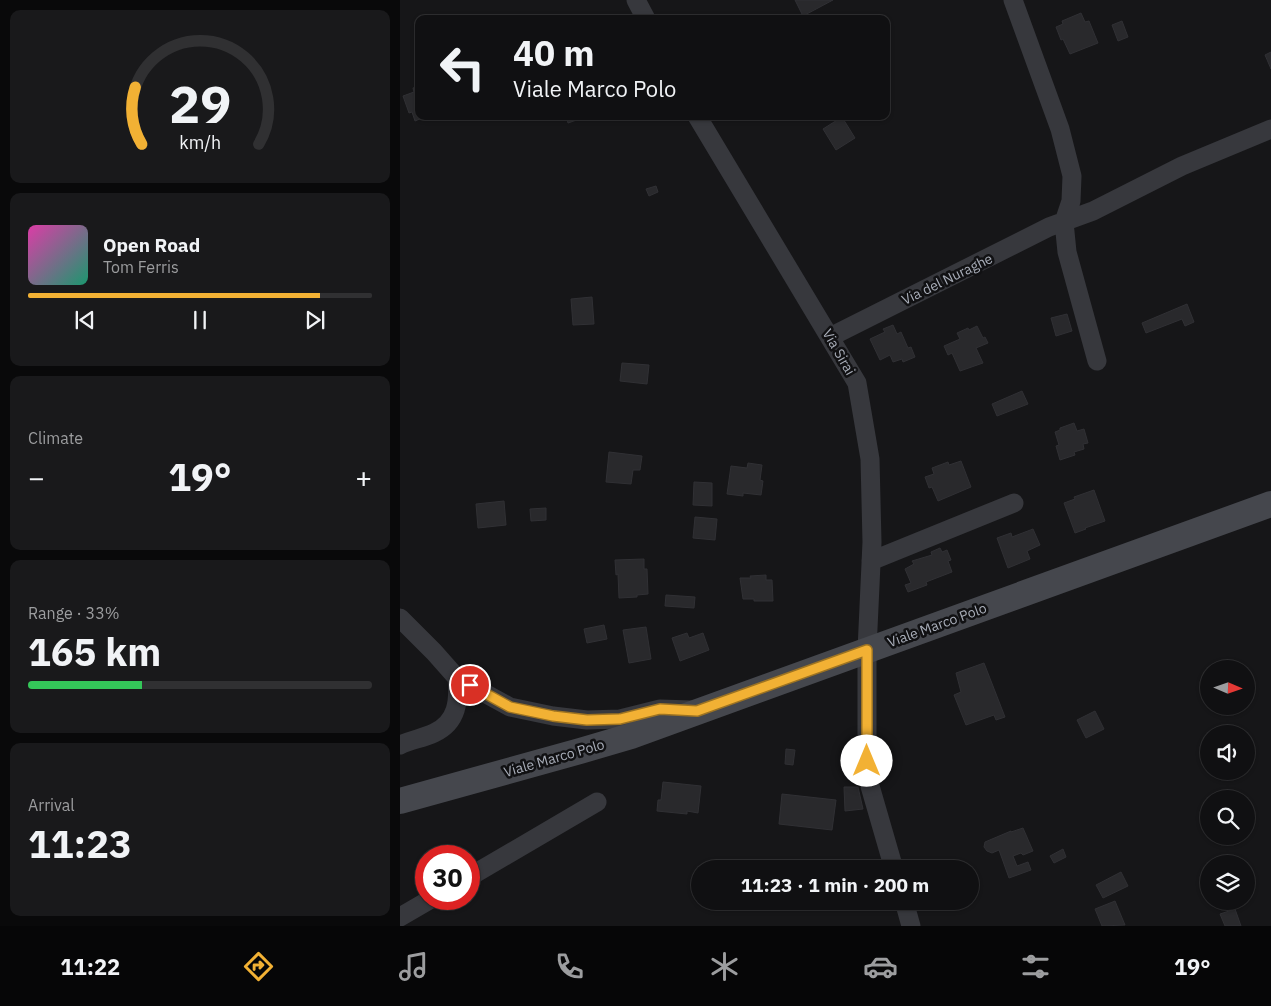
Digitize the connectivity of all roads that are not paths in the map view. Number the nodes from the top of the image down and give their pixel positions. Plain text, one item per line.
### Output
1 (636, 0) edge
2 (1013, 0) edge
3 (644, 15) edge
4 (699, 120) edge
5 (1271, 129) edge
6 (1064, 222) junction
7 (830, 337) junction
8 (1097, 362) dead end
9 (1014, 503) dead end
10 (1271, 504) edge
11 (871, 561) junction
12 (400, 618) edge
13 (867, 650) junction
14 (457, 678) junction
15 (697, 711) junction
16 (400, 744) edge
17 (400, 801) edge
18 (597, 802) dead end
19 (891, 860) edge
20 (480, 870) edge
21 (415, 908) edge
22 (907, 910) edge
23 (400, 917) edge
24 (911, 926) edge

1 - 3 street
2 - 6 street
4 - 7 street, Via Sirai
5 - 6 street, Via del Nuraghe
6 - 7 street, Via del Nuraghe
6 - 8 street
7 - 11 street, Via Sirai
9 - 11 street
10 - 13 main road, Viale Marco Polo
11 - 13 street, Via Sirai
12 - 14 street
13 - 15 main road, Viale Marco Polo
13 - 19 street, Via Sirai
14 - 15 street
14 - 16 street
15 - 17 main road, Viale Marco Polo
18 - 20 street
21 - 23 street
22 - 24 street

